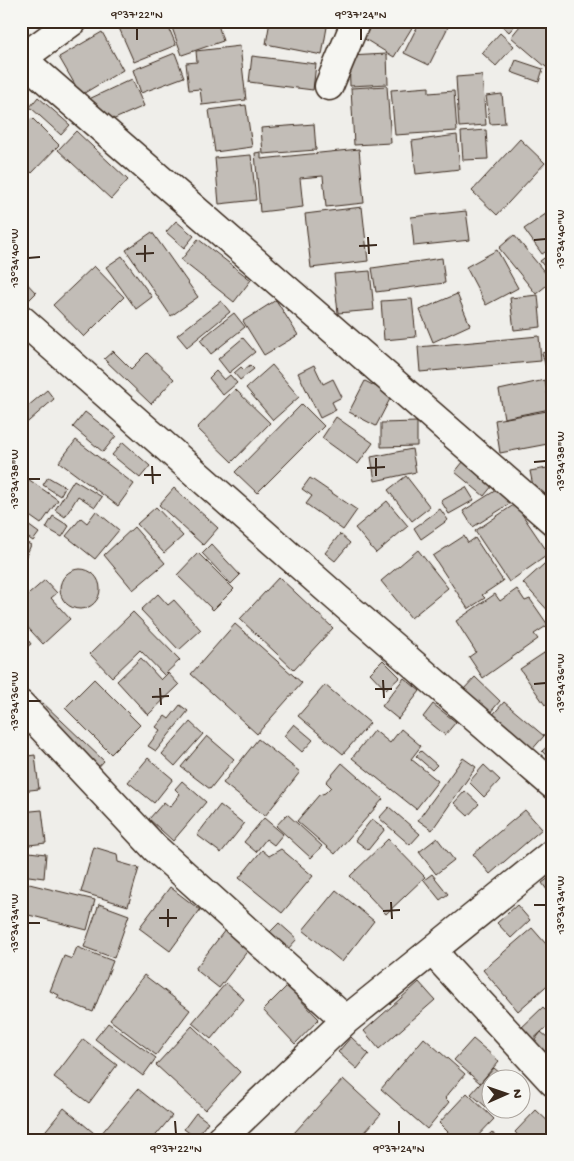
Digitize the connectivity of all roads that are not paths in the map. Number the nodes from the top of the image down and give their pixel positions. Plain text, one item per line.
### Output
1 (73, 21) edge
2 (356, 21) edge
3 (21, 58) edge
4 (329, 86) dead end
5 (21, 319) edge
6 (553, 521) edge
7 (21, 705) edge
8 (553, 786) edge
9 (553, 854) edge
10 (432, 950) junction
11 (346, 1020) junction
12 (553, 1082) edge
13 (220, 1140) edge

1 - 3 street
2 - 4 street
3 - 6 street
5 - 8 street
7 - 11 street
9 - 10 street
10 - 11 street
10 - 12 street
11 - 13 street

